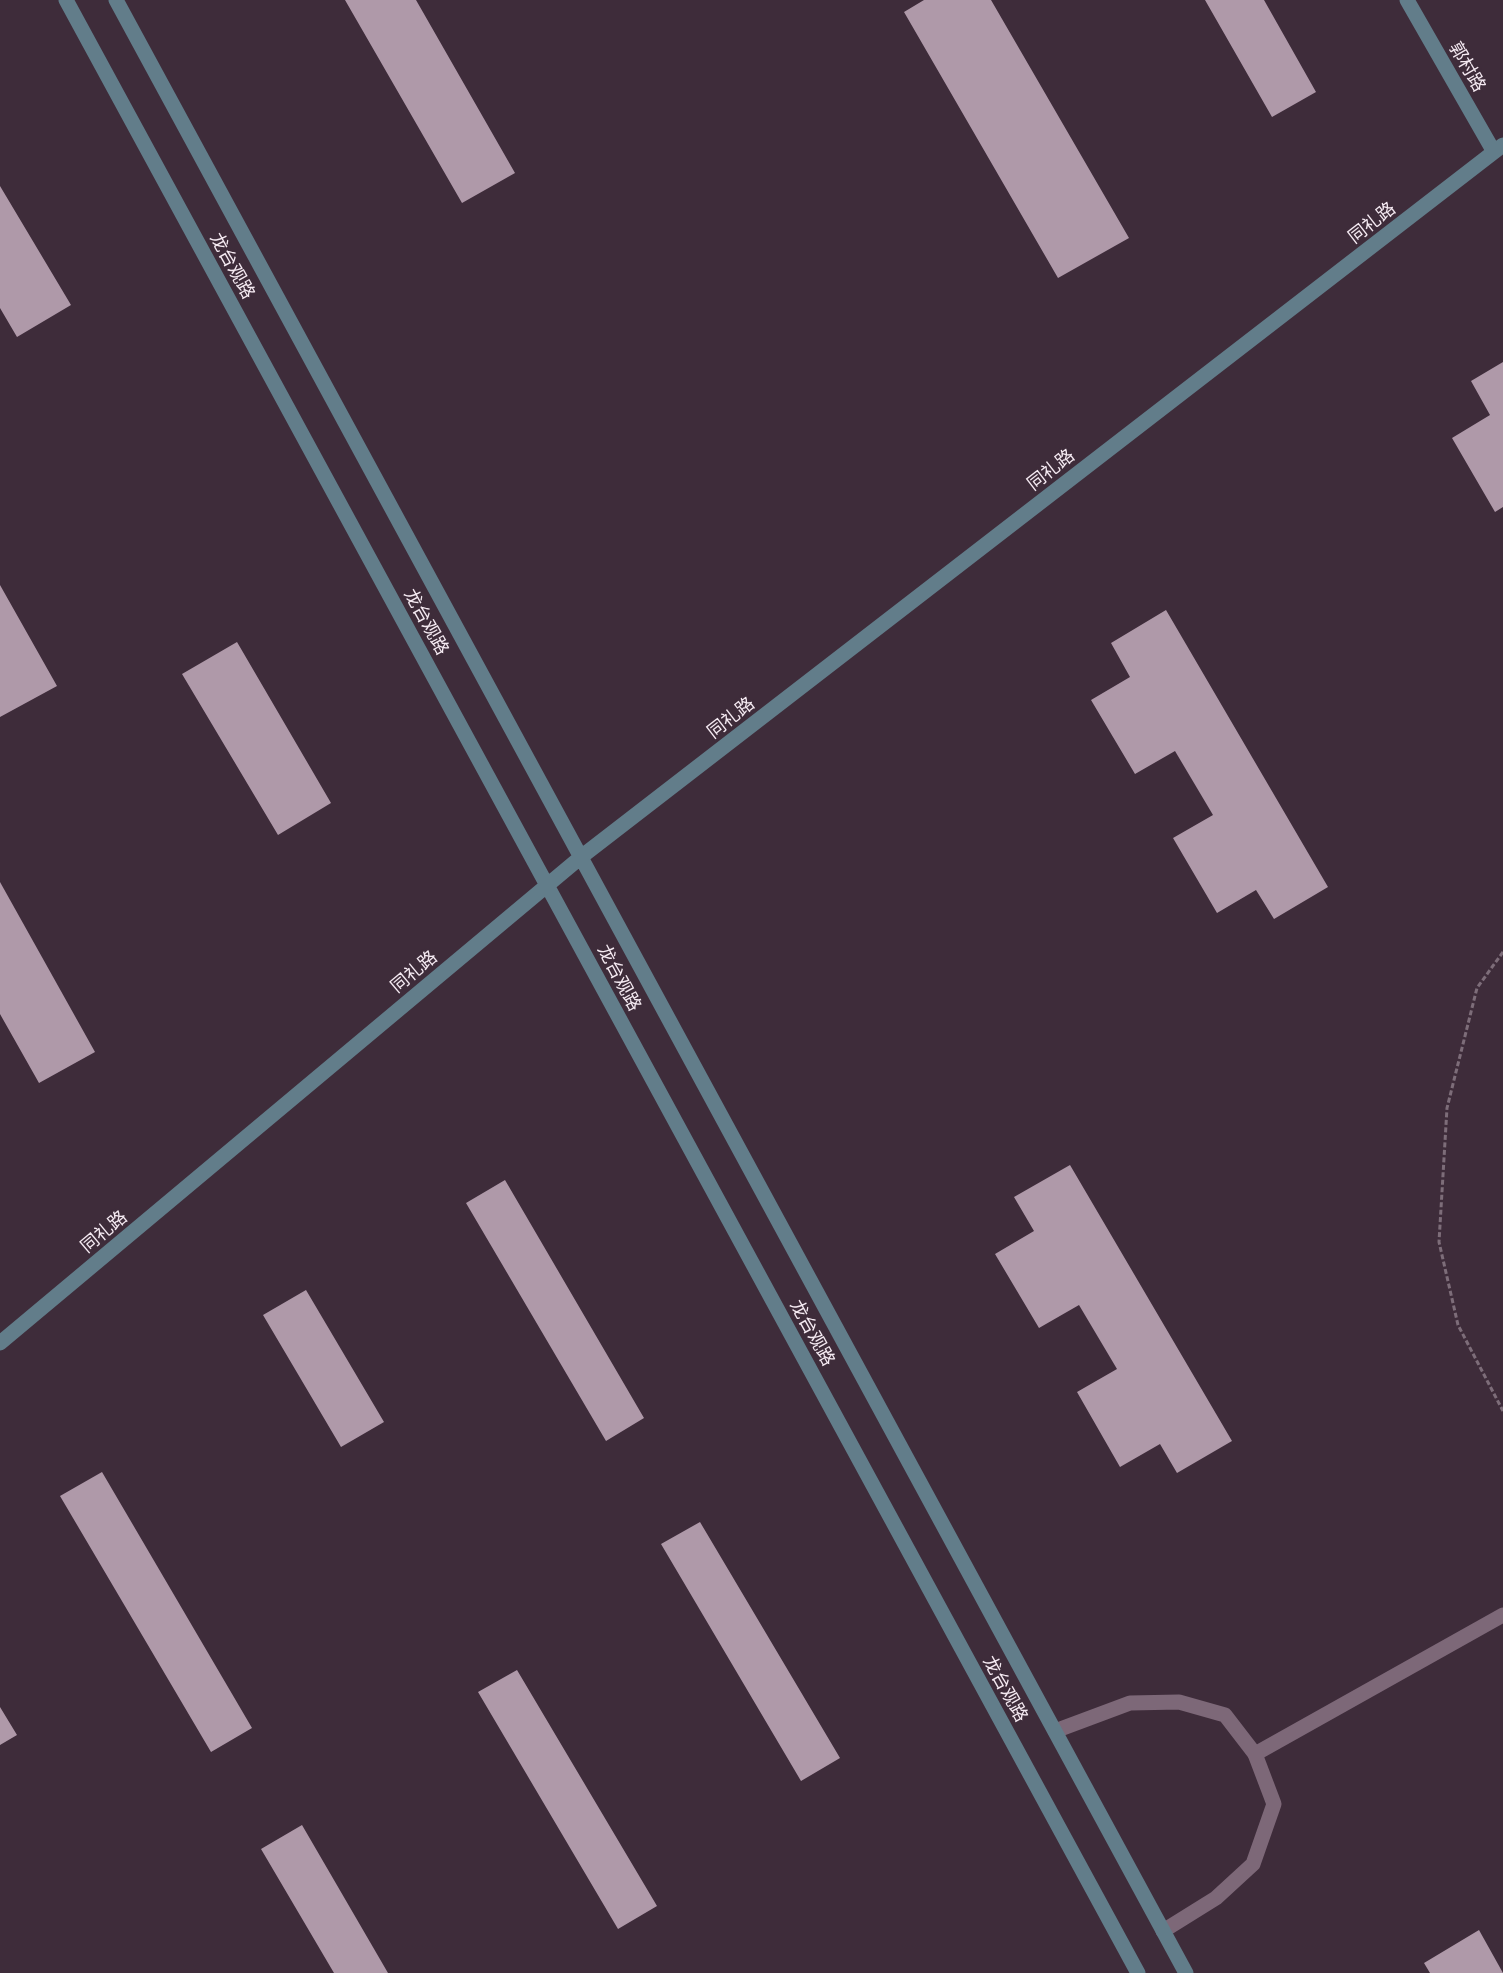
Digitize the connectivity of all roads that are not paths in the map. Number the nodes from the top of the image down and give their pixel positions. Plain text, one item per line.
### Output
1 (66, 0) edge
2 (116, 0) edge
3 (1407, 0) edge
4 (1499, 149) edge
5 (581, 857) junction
6 (547, 885) junction
7 (0, 1343) edge
8 (1503, 1615) edge
9 (1055, 1730) junction
10 (1255, 1754) junction
11 (1163, 1931) junction
12 (1138, 1973) edge
13 (1186, 1973) edge

1 - 6 street, 龙台观路
2 - 5 street, 龙台观路
3 - 4 street, 郭村路
4 - 5 street, 同礼路
5 - 6 street, 同礼路
5 - 9 street, 龙台观路
6 - 7 street, 同礼路
6 - 12 street, 龙台观路
8 - 10 street
9 - 10 street
9 - 11 street, 龙台观路
10 - 11 street
11 - 13 street, 龙台观路

